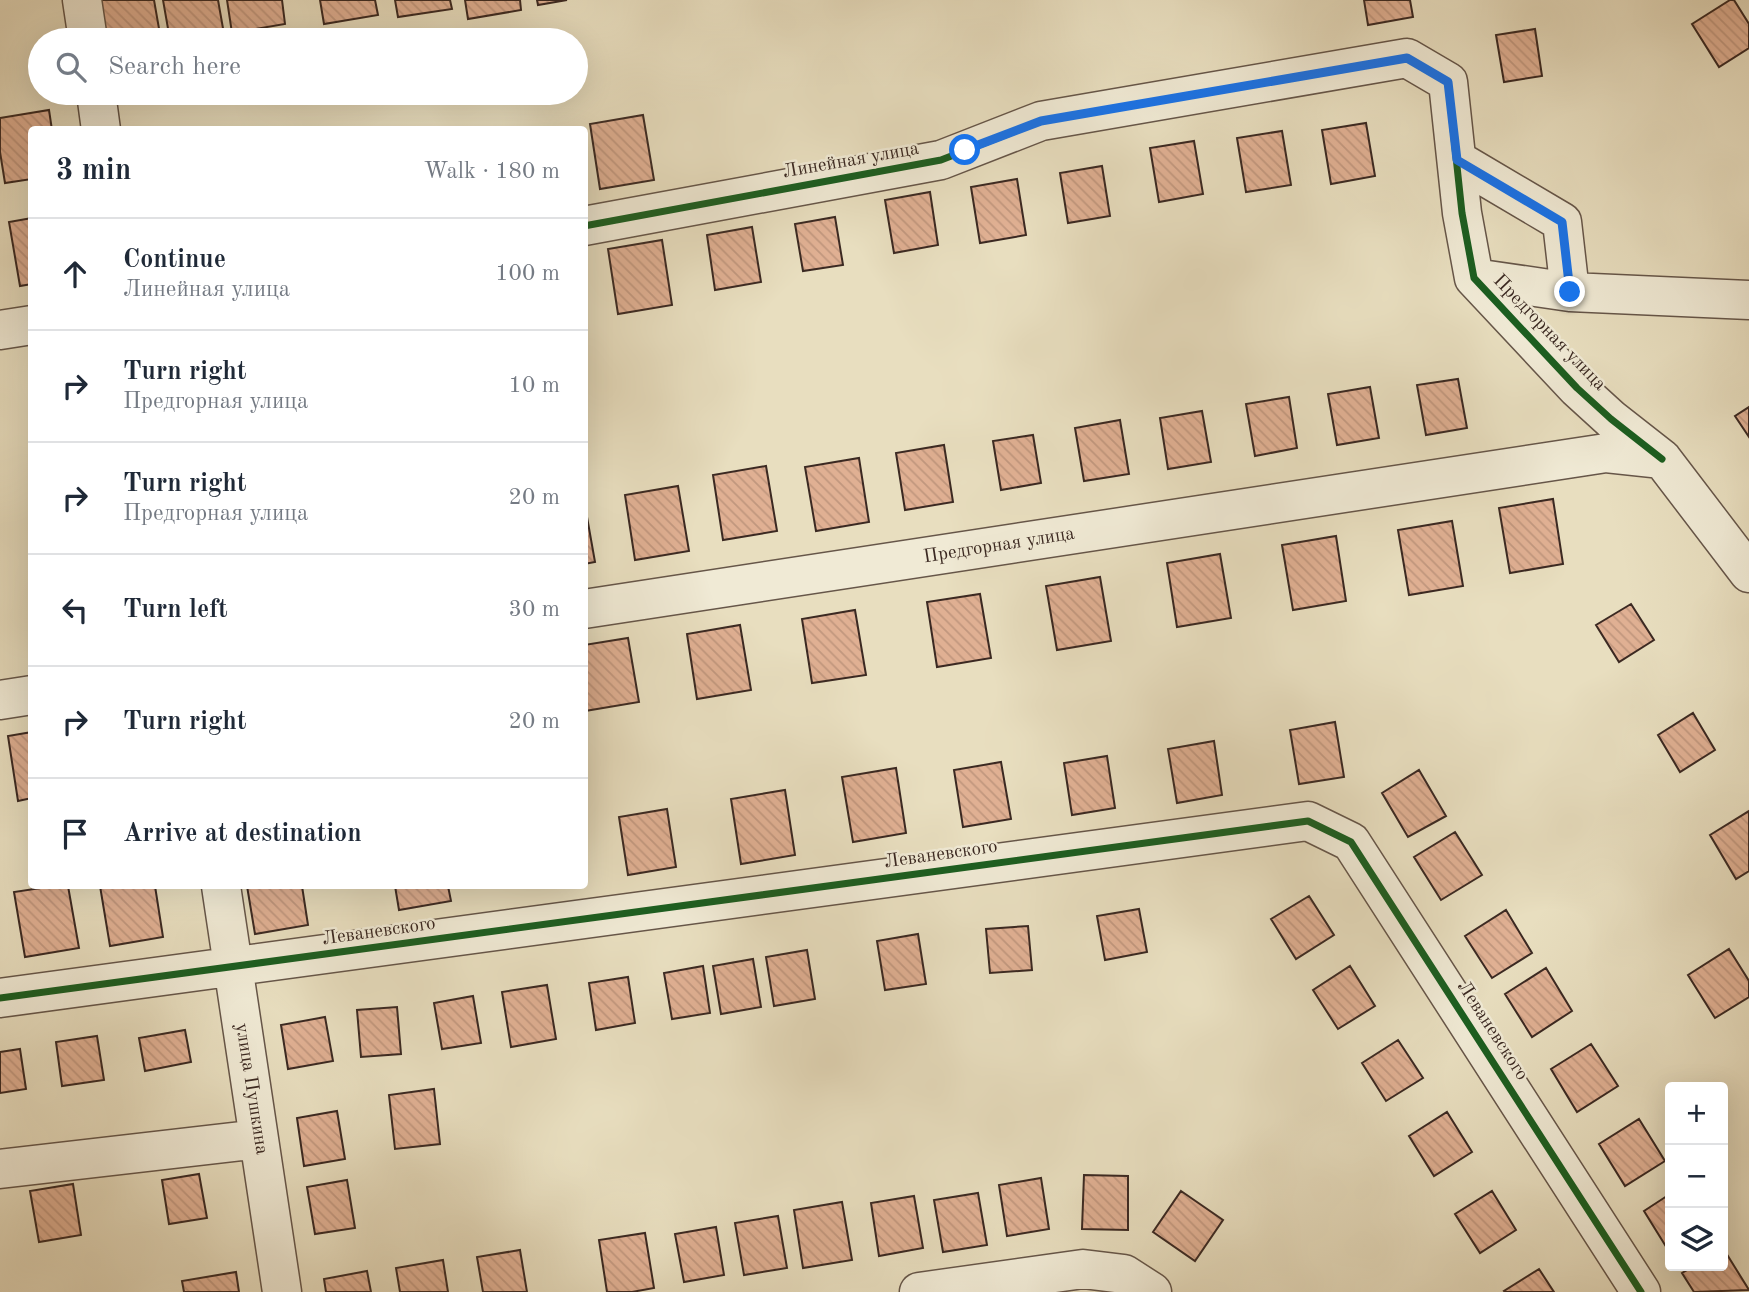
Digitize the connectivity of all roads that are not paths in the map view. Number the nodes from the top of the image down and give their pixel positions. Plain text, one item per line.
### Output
1 (82, 0) edge
2 (86, 28) edge
3 (1407, 58) joint
4 (98, 105) edge
5 (100, 126) edge
6 (1457, 160) junction
7 (588, 225) edge
8 (1474, 278) junction
9 (1570, 292) junction
10 (1749, 300) edge
11 (28, 326) edge
12 (0, 330) edge
13 (1662, 459) junction
14 (1746, 561) edge
15 (588, 608) edge
16 (28, 696) edge
17 (0, 700) edge
18 (221, 889) edge
19 (233, 968) junction
20 (0, 998) edge
21 (259, 1139) junction
22 (0, 1169) edge
23 (282, 1292) edge
24 (919, 1292) edge
25 (1152, 1292) edge
26 (1641, 1292) edge

1 - 2 street
3 - 6 street, Предгорная улица
3 - 7 street, Линейная улица
4 - 5 street
6 - 8 street, Предгорная улица
6 - 9 street
8 - 9 street
8 - 13 street, Предгорная улица
9 - 10 street
11 - 12 street
13 - 14 street, Предгорная улица
13 - 15 street, Предгорная улица
16 - 17 street
18 - 19 street, улица Пушкина
19 - 20 street, Леваневского
19 - 21 street, улица Пушкина
19 - 26 street, Леваневского
21 - 22 street
21 - 23 street, улица Пушкина
24 - 25 street

